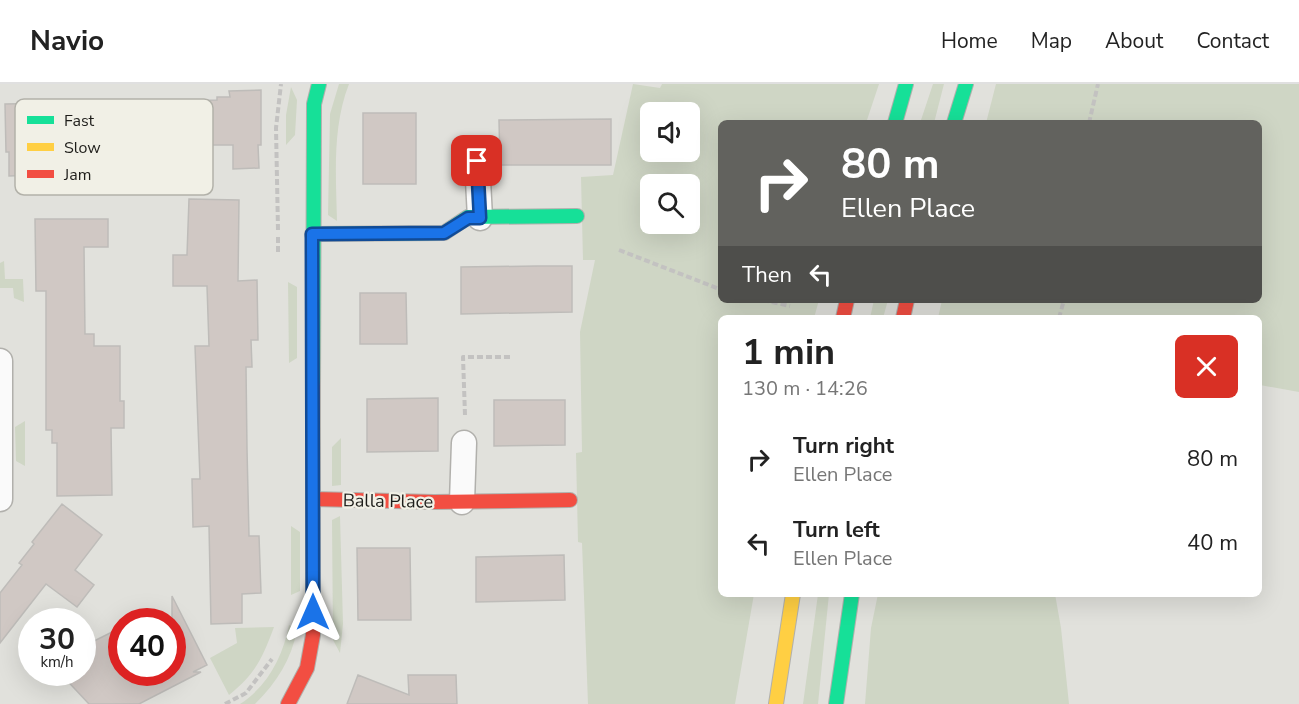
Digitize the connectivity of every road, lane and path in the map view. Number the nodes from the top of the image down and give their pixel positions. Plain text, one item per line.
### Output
1 (281, 84) edge
2 (319, 84) edge
3 (906, 84) edge
4 (966, 84) edge
5 (1098, 84) edge
6 (896, 120) edge
7 (955, 120) edge
8 (1090, 120) edge
9 (477, 161) dead end
10 (577, 216) dead end
11 (480, 218) junction
12 (312, 234) junction
13 (619, 250) dead end
14 (278, 257) dead end
15 (718, 288) edge
16 (776, 303) edge
17 (790, 306) dead end
18 (511, 357) dead end
19 (0, 361) edge
20 (464, 443) joint
21 (0, 499) edge
22 (313, 499) junction
23 (570, 500) dead end
24 (462, 502) junction
25 (793, 597) edge
26 (852, 597) edge
27 (273, 657) dead end
28 (776, 703) edge
29 (225, 704) edge
30 (288, 704) edge
31 (836, 704) edge

1 - 14 path
2 - 12 main road
3 - 6 main road
4 - 7 main road
5 - 8 path
9 - 11 street
10 - 11 main road
11 - 12 main road
12 - 22 main road
13 - 15 path
16 - 17 path
18 - 20 path
19 - 21 street
20 - 24 street
22 - 24 main road, Balla Place
22 - 30 main road
23 - 24 main road, Balla Place
25 - 28 main road
26 - 31 main road
27 - 29 path

